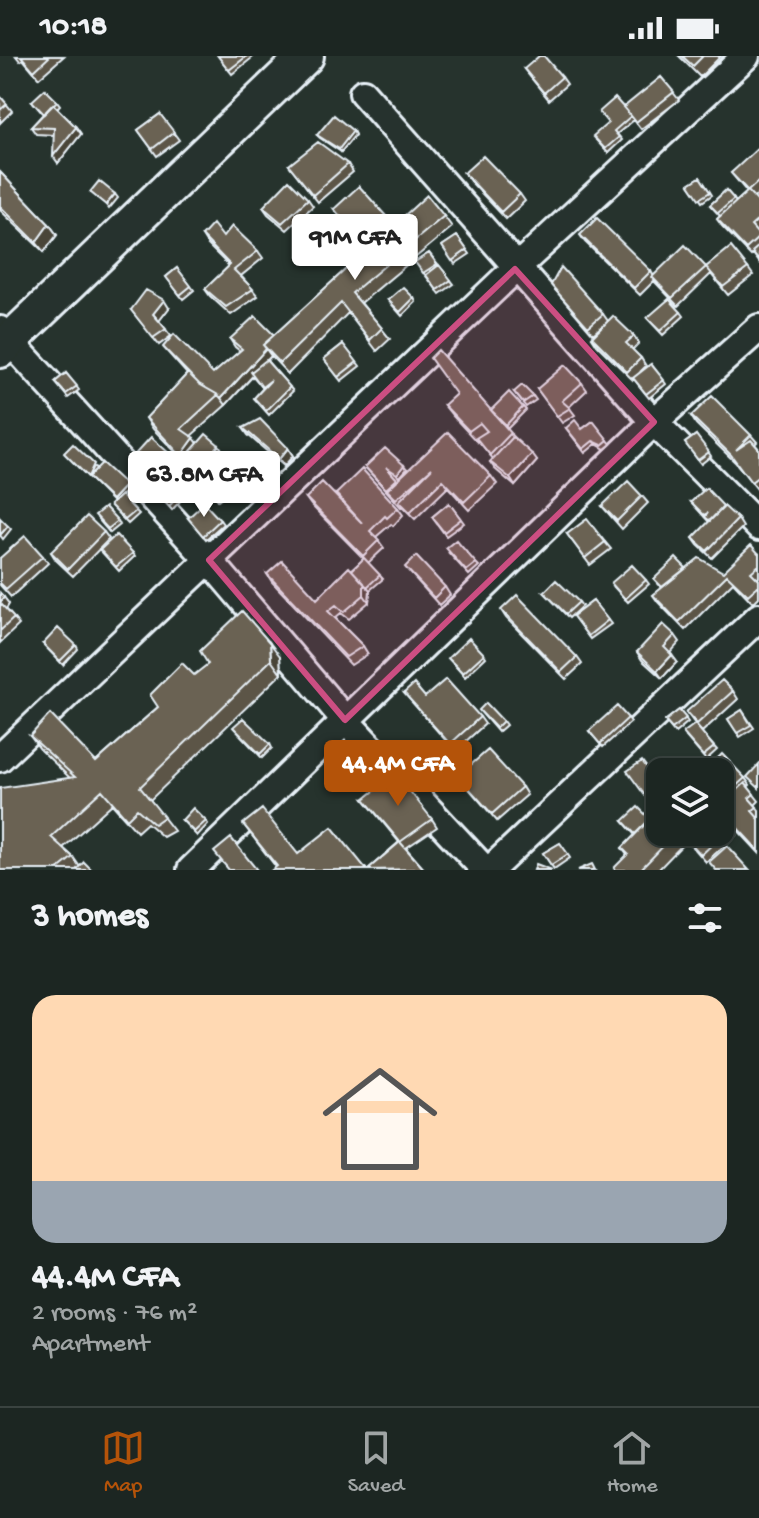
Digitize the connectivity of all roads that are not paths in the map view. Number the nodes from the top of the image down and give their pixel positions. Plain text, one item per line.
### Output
1 (306, 56) edge
2 (746, 56) edge
3 (363, 93) dead end
4 (515, 269) junction
5 (759, 328) edge
6 (3, 340) edge
7 (654, 422) junction
8 (759, 527) edge
9 (209, 560) junction
10 (759, 617) edge
11 (345, 720) junction
12 (0, 758) edge
13 (191, 870) edge
14 (488, 870) edge

1 - 6 street
2 - 4 street
3 - 4 street
4 - 7 street
4 - 9 street
5 - 7 street
6 - 9 street
7 - 8 street
7 - 11 street
9 - 11 street
9 - 12 street
10 - 14 street
11 - 13 street
11 - 14 street

